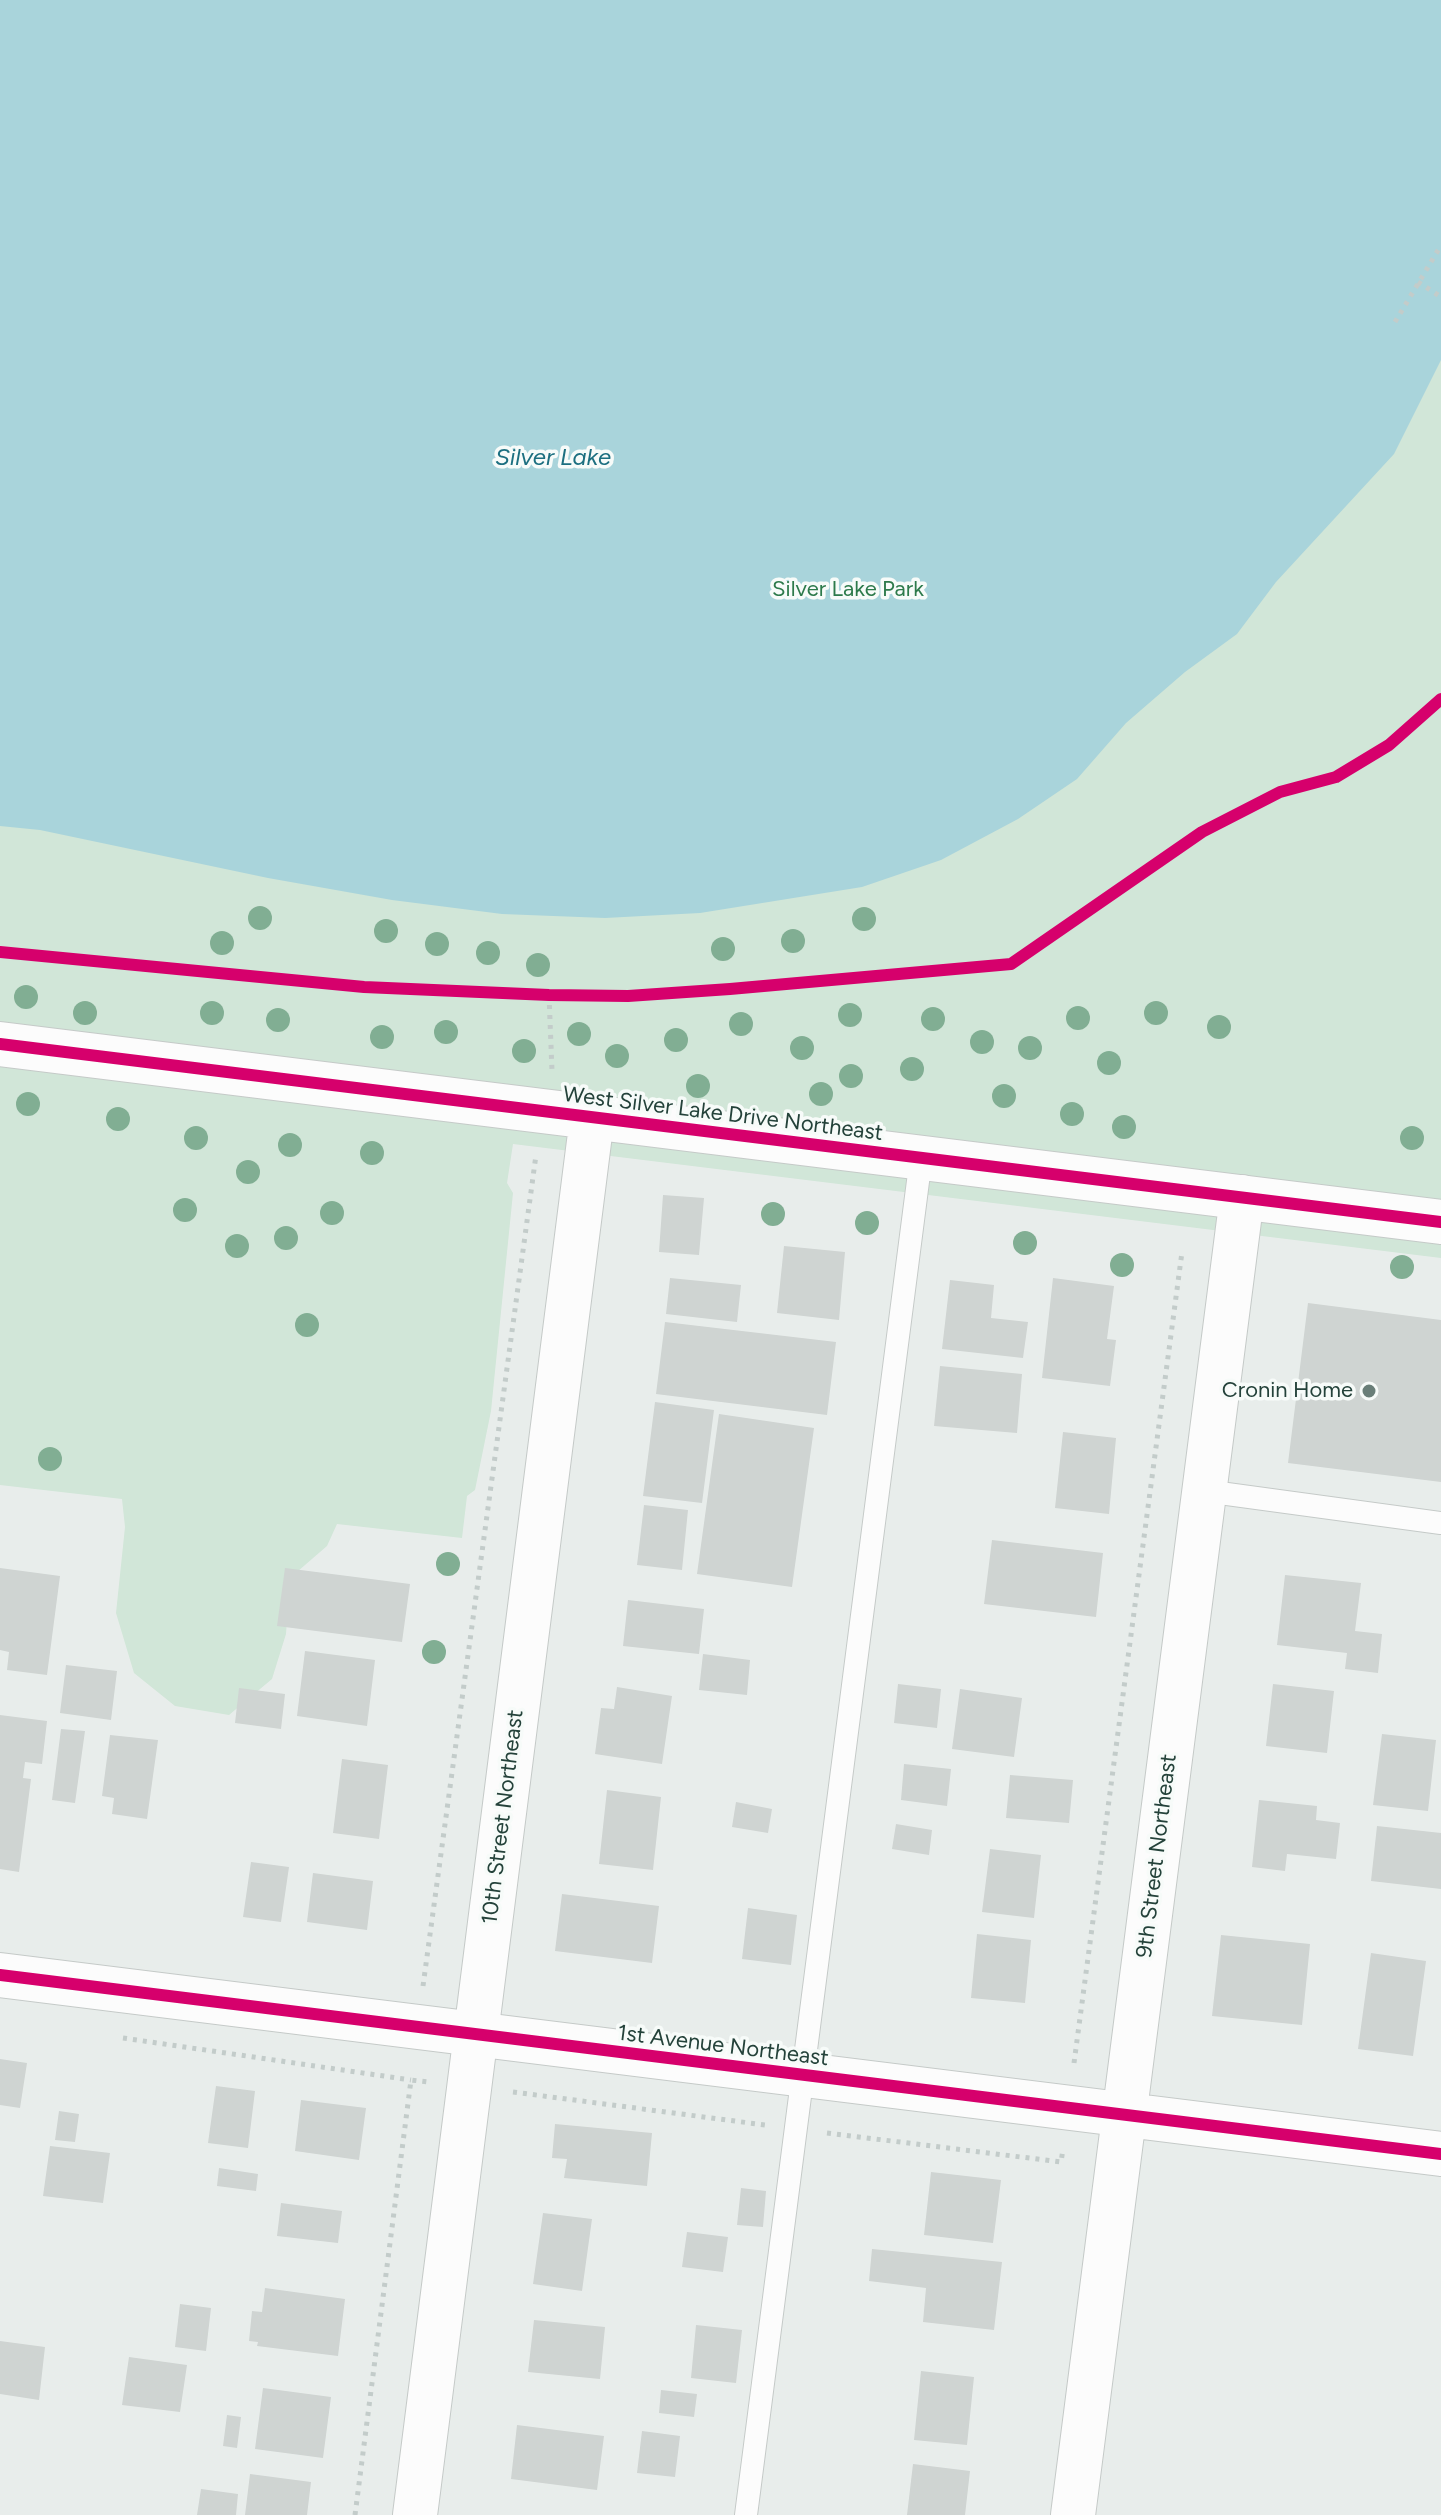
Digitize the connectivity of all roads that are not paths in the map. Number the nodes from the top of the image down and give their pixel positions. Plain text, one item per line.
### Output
1 (0, 1044) edge
2 (592, 1118) junction
3 (921, 1158) junction
4 (1242, 1197) junction
5 (1441, 1222) edge
6 (1205, 1491) junction
7 (1441, 1523) edge
8 (0, 1975) edge
9 (476, 2034) junction
10 (803, 2077) junction
11 (1123, 2114) junction
12 (1441, 2154) edge
13 (415, 2515) edge
14 (746, 2515) edge
15 (1073, 2515) edge

1 - 2 street, West Silver Lake Drive Northeast
2 - 3 street, West Silver Lake Drive Northeast
2 - 9 street, 10th Street Northeast
3 - 4 street, West Silver Lake Drive Northeast
3 - 10 lane
4 - 5 street, West Silver Lake Drive Northeast
4 - 6 street, 9th Street Northeast
6 - 7 lane
6 - 11 street, 9th Street Northeast
8 - 9 street, 1st Avenue Northeast
9 - 10 street, 1st Avenue Northeast
9 - 13 street, 10th Street Northeast
10 - 11 street, 1st Avenue Northeast
10 - 14 lane
11 - 12 street, 1st Avenue Northeast
11 - 15 street, 9th Street Northeast

